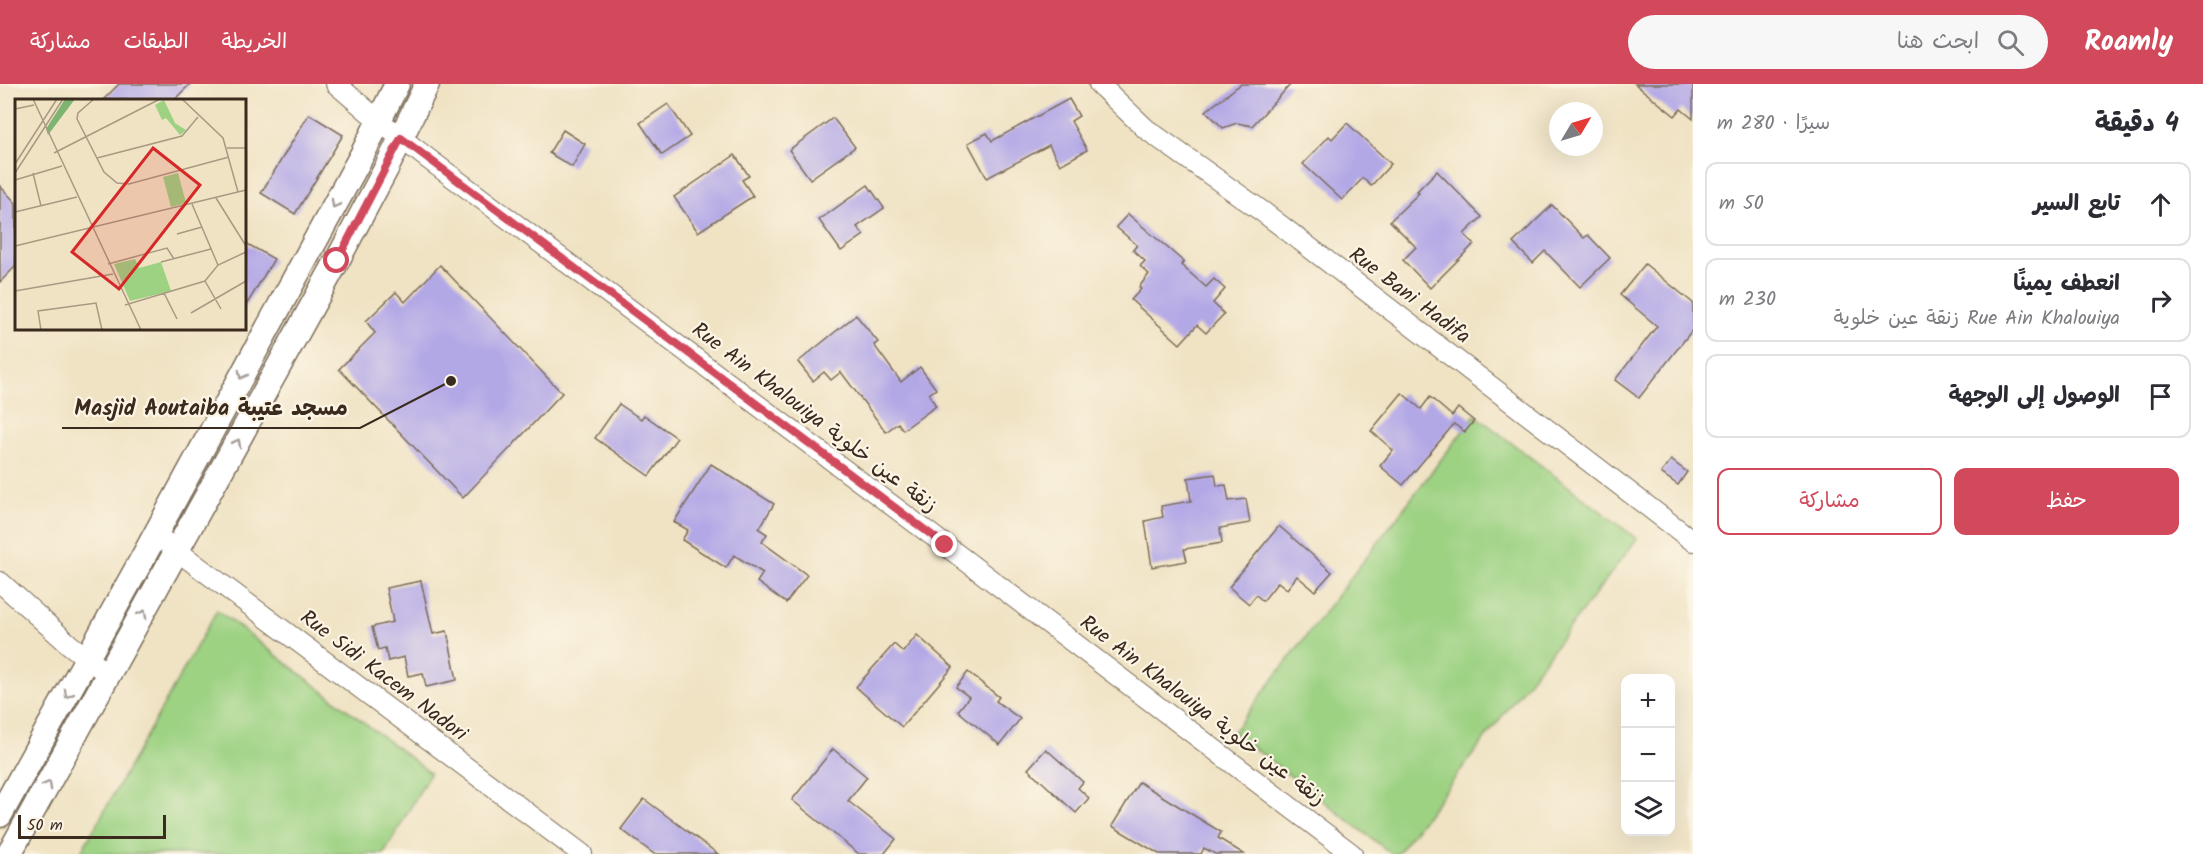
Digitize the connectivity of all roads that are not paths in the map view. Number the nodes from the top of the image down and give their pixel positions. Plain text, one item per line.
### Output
1 (336, 84) edge
2 (397, 84) edge
3 (427, 84) edge
4 (1099, 84) edge
5 (379, 121) junction
6 (401, 138) junction
7 (156, 535) junction
8 (1693, 541) edge
9 (178, 550) junction
10 (0, 582) edge
11 (87, 659) junction
12 (109, 675) junction
13 (0, 815) edge
14 (9, 854) edge
15 (582, 854) edge
16 (1352, 854) edge

1 - 5 street, Rue Ain Khalouiya زنقة عين خلوية
2 - 5 street
3 - 6 street
4 - 8 street, Rue Bani Hadifa
5 - 6 street, Rue Ain Khalouiya زنقة عين خلوية
5 -> 7 street
9 -> 6 street
6 - 16 street, Rue Ain Khalouiya زنقة عين خلوية
7 - 9 street, Rue Sidi Kacem Nadori
7 - 11 street
12 -> 9 street
9 - 15 street, Rue Sidi Kacem Nadori
10 - 11 street
11 - 12 street
11 -> 13 street
14 -> 12 street

